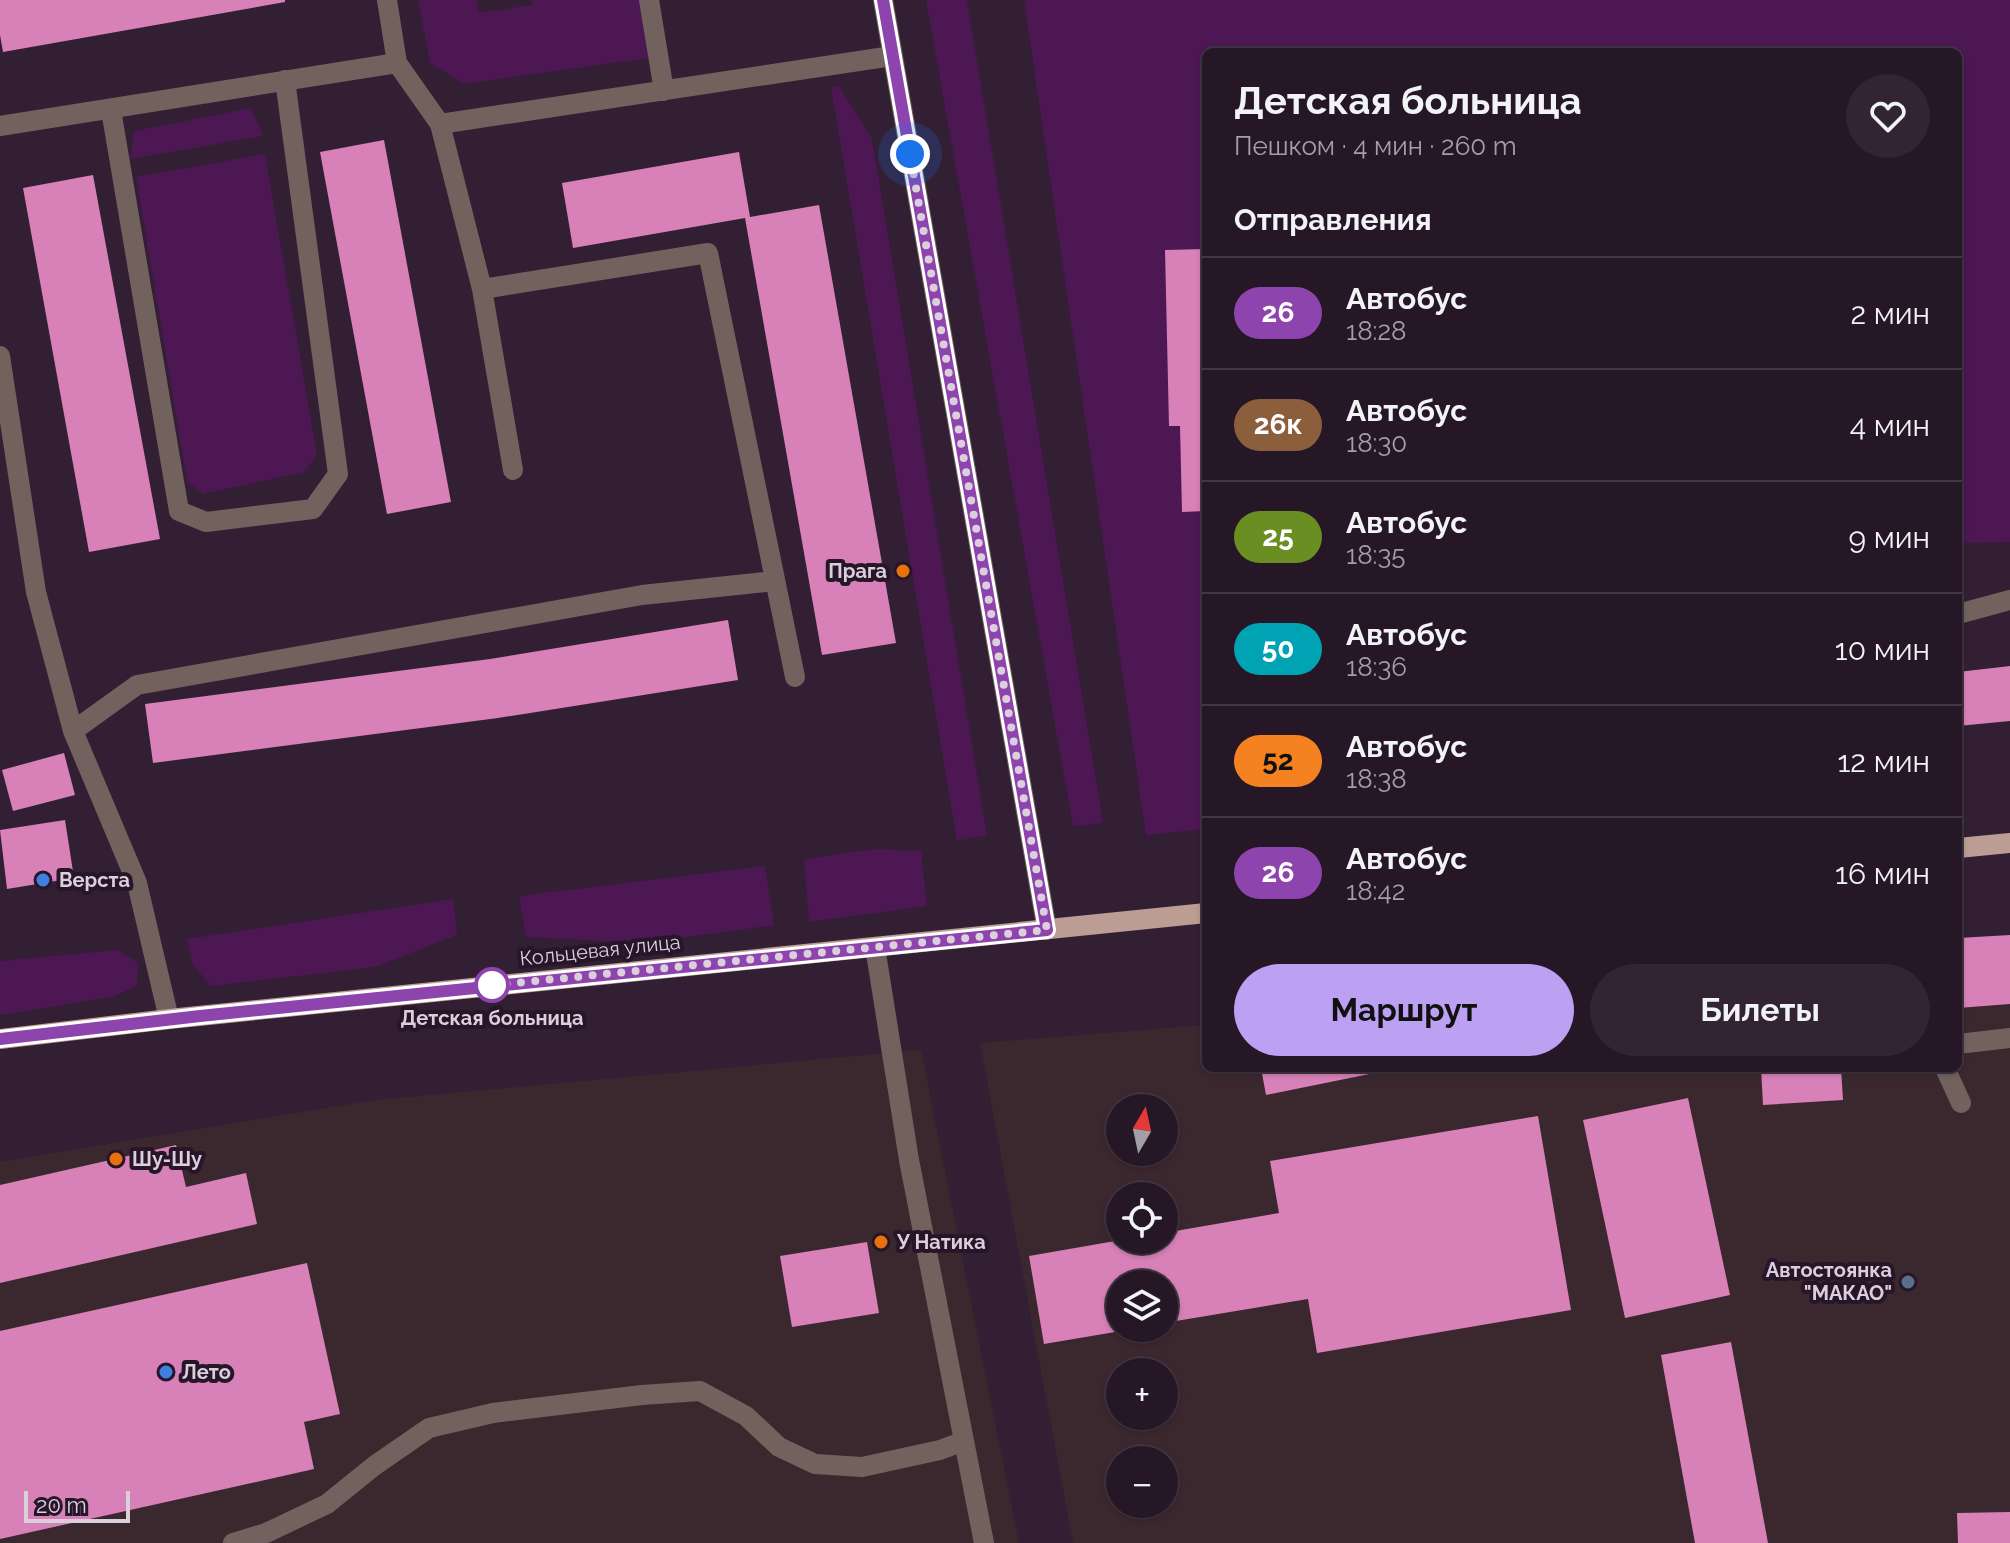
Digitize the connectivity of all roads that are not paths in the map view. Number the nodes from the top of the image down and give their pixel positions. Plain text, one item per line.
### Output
1 (387, 0) edge
2 (649, 0) edge
3 (883, 0) edge
4 (892, 56) junction
5 (397, 63) junction
6 (285, 80) junction
7 (664, 91) junction
8 (111, 110) junction
9 (440, 124) junction
10 (0, 126) edge
11 (482, 289) junction
12 (0, 356) edge
13 (513, 470) dead end
14 (775, 581) junction
15 (2010, 600) edge
16 (1962, 613) edge
17 (795, 677) dead end
18 (73, 731) junction
19 (2010, 843) edge
20 (1962, 848) edge
21 (1202, 913) edge
22 (1047, 930) junction
23 (875, 947) junction
24 (169, 1019) junction
25 (2010, 1038) edge
26 (0, 1039) edge
27 (1962, 1044) edge
28 (1947, 1072) edge
29 (1961, 1103) dead end
30 (964, 1441) junction
31 (233, 1543) edge
32 (984, 1543) edge

1 - 5 street
2 - 7 street
3 - 4 street
4 - 7 street
4 - 22 street
5 - 6 street
5 - 9 street
6 - 8 street
6 - 8 street
7 - 9 street
8 - 10 street
9 - 11 street
11 - 13 street
11 - 14 street
12 - 18 street
14 - 17 street
14 - 18 street
15 - 16 street
18 - 24 street
19 - 20 main road
21 - 22 main road, Кольцевая улица
22 - 23 main road, Кольцевая улица
23 - 24 main road, Кольцевая улица
23 - 30 street
24 - 26 main road, Кольцевая улица
25 - 27 street
28 - 29 street
30 - 31 street
30 - 32 street

